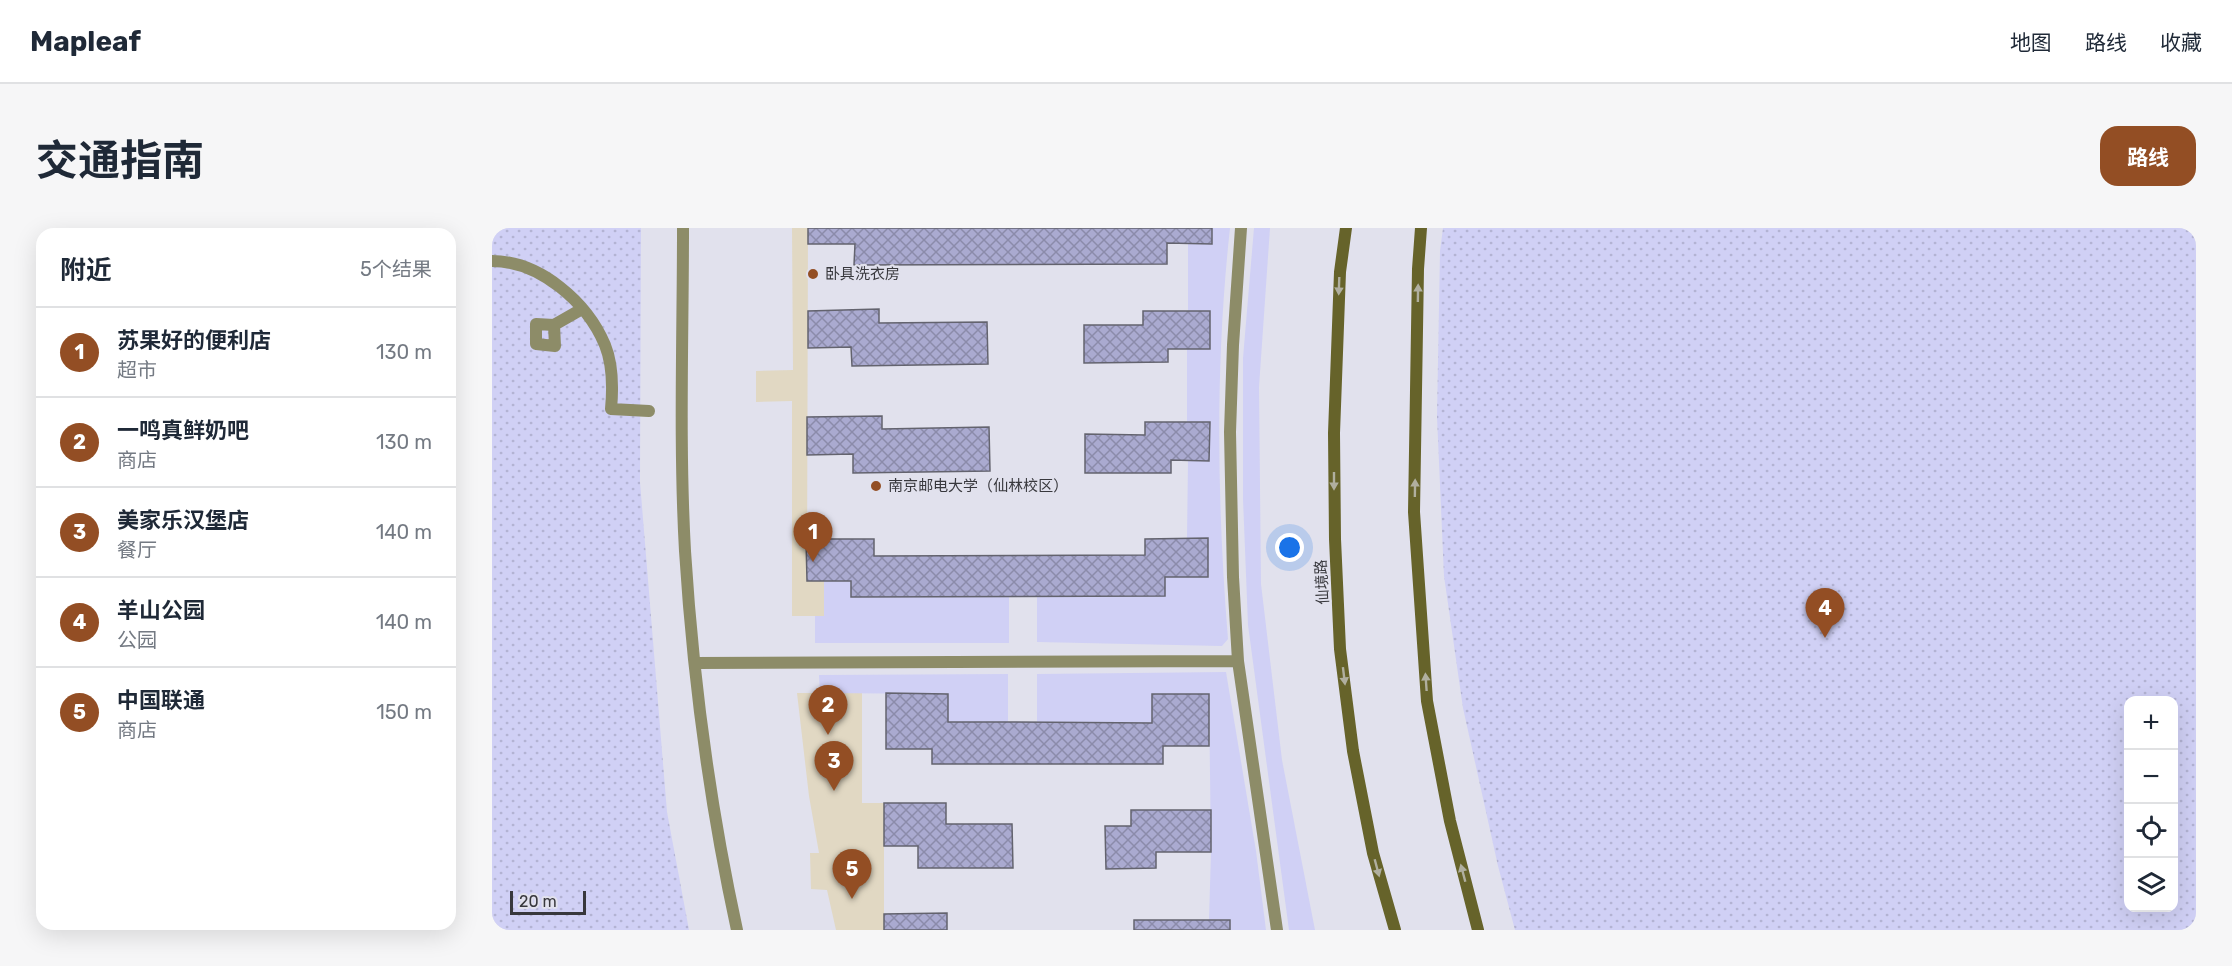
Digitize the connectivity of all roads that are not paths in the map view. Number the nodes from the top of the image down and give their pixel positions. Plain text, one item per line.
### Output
1 (683, 228) edge
2 (1242, 228) edge
3 (1346, 228) edge
4 (1421, 228) edge
5 (492, 261) edge
6 (582, 309) junction
7 (554, 325) dead end
8 (650, 411) dead end
9 (1238, 661) junction
10 (695, 663) junction
11 (737, 930) edge
12 (1277, 930) edge
13 (1395, 930) edge
14 (1478, 930) edge

1 - 10 street
2 - 9 street
3 -> 13 main road, 仙境路
14 -> 4 main road
5 - 6 street
6 - 7 street
6 - 8 street
9 - 10 street
9 - 12 street
10 - 11 street

